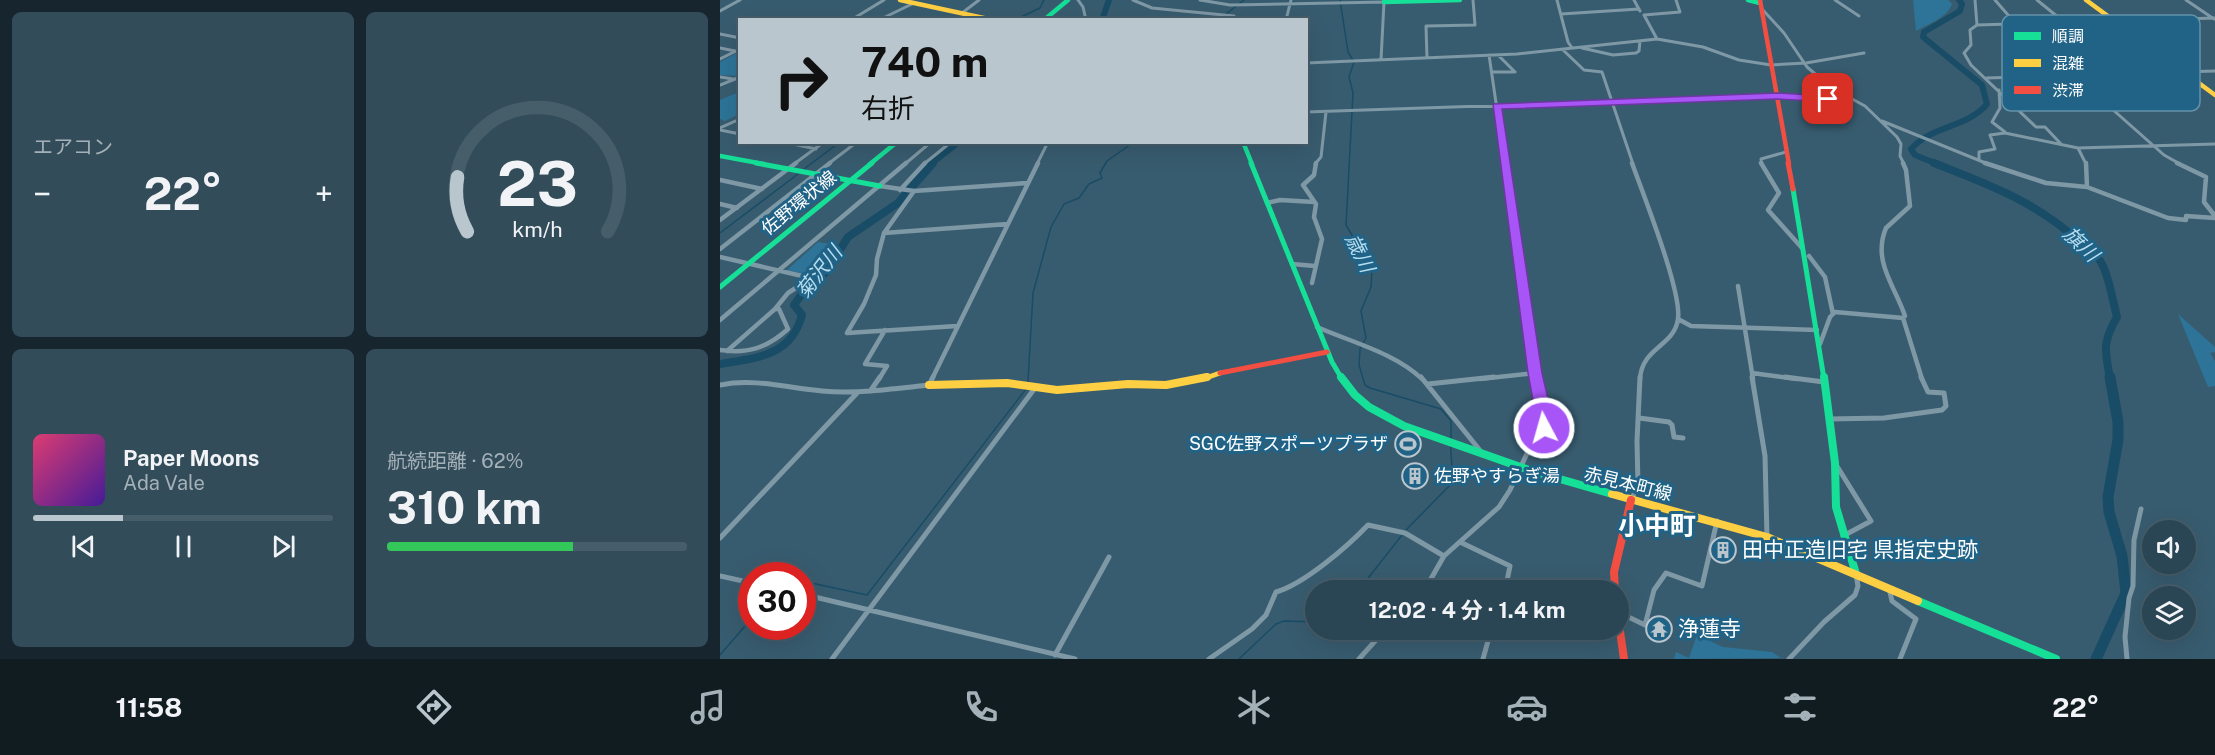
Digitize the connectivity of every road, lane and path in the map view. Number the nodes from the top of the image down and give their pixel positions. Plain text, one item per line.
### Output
1 (740, 0) edge
2 (884, 0) edge
3 (900, 0) edge
4 (979, 0) edge
5 (1070, 0) edge
6 (1078, 0) edge
7 (1133, 0) edge
8 (1200, 0) edge
9 (1460, 0) edge
10 (1473, 0) edge
11 (1557, 0) edge
12 (1634, 0) edge
13 (1676, 0) edge
14 (1748, 0) edge
15 (1835, 0) edge
16 (1974, 0) edge
17 (1995, 0) edge
18 (2037, 0) edge
19 (2086, 0) edge
20 (2186, 0) edge
21 (1217, 2) edge
22 (1291, 2) edge
23 (1384, 2) junction
24 (916, 3) junction
25 (1761, 4) edge
26 (1241, 5) junction
27 (1639, 9) junction
28 (720, 11) edge
29 (962, 13) junction
30 (1561, 14) junction
31 (1644, 15) junction
32 (2008, 15) edge
33 (2056, 15) edge
34 (2107, 15) edge
35 (1859, 16) dead end
36 (854, 18) edge
37 (883, 18) edge
38 (985, 18) edge
39 (1047, 18) edge
40 (1051, 18) edge
41 (1086, 18) edge
42 (1233, 18) edge
43 (1287, 18) edge
44 (2214, 18) edge
45 (2002, 24) edge
46 (1977, 25) junction
47 (720, 34) edge
48 (738, 38) edge
49 (1658, 39) junction
50 (1640, 41) junction
51 (1579, 47) junction
52 (720, 48) edge
53 (1572, 48) junction
54 (1562, 49) junction
55 (738, 50) edge
56 (1864, 53) dead end
57 (1489, 55) junction
58 (1498, 55) junction
59 (1427, 58) junction
60 (720, 60) edge
61 (1381, 60) junction
62 (1308, 63) edge
63 (1803, 63) junction
64 (1771, 65) junction
65 (2215, 71) edge
66 (1492, 72) junction
67 (2200, 72) edge
68 (720, 77) edge
69 (2002, 77) edge
70 (737, 78) edge
71 (1987, 78) junction
72 (2200, 83) edge
73 (720, 85) edge
74 (1999, 90) junction
75 (2002, 93) edge
76 (2215, 95) edge
77 (1777, 96) junction
78 (1849, 97) junction
79 (1612, 102) junction
80 (1496, 106) junction
81 (2020, 111) edge
82 (2114, 111) edge
83 (1308, 112) edge
84 (1326, 112) junction
85 (738, 120) edge
86 (1880, 120) junction
87 (720, 129) edge
88 (2006, 133) junction
89 (738, 134) edge
90 (795, 144) edge
91 (821, 144) edge
92 (854, 144) edge
93 (891, 144) edge
94 (894, 144) edge
95 (929, 144) edge
96 (948, 144) edge
97 (1047, 144) edge
98 (1244, 144) edge
99 (2061, 144) junction
100 (2215, 144) edge
101 (2153, 146) junction
102 (816, 148) junction
103 (2078, 148) junction
104 (1786, 152) junction
105 (721, 157) edge
106 (1979, 159) junction
107 (788, 169) junction
108 (816, 174) junction
109 (720, 180) edge
110 (848, 181) junction
111 (1028, 183) junction
112 (879, 186) junction
113 (2087, 187) junction
114 (762, 189) junction
115 (900, 190) junction
116 (914, 191) junction
117 (1267, 202) junction
118 (1314, 202) junction
119 (720, 204) edge
120 (737, 208) junction
121 (2215, 217) edge
122 (720, 220) edge
123 (1008, 224) junction
124 (884, 233) junction
125 (1802, 248) junction
126 (720, 249) edge
127 (1809, 256) dead end
128 (720, 257) edge
129 (746, 263) junction
130 (1292, 264) junction
131 (1315, 266) junction
132 (780, 270) junction
133 (720, 282) edge
134 (1312, 283) dead end
135 (1738, 286) dead end
136 (720, 287) edge
137 (775, 309) junction
138 (1833, 314) junction
139 (1903, 318) junction
140 (1678, 319) junction
141 (720, 321) edge
142 (957, 326) junction
143 (1317, 327) junction
144 (1746, 328) junction
145 (885, 330) junction
146 (1817, 330) junction
147 (1820, 344) junction
148 (720, 350) edge
149 (727, 351) junction
150 (1327, 352) junction
151 (1535, 373) junction
152 (1752, 373) junction
153 (1824, 382) junction
154 (1428, 384) junction
155 (720, 385) edge
156 (929, 385) junction
157 (1035, 388) junction
158 (871, 391) junction
159 (858, 392) junction
160 (1639, 418) junction
161 (1828, 419) junction
162 (1683, 438) dead end
163 (1483, 456) junction
164 (1835, 463) junction
165 (1519, 469) junction
166 (1631, 500) junction
167 (2141, 509) dead end
168 (1717, 521) junction
169 (1843, 536) junction
170 (1767, 537) junction
171 (720, 538) edge
172 (1460, 542) junction
173 (1443, 556) junction
174 (1109, 557) dead end
175 (1856, 574) junction
176 (720, 576) edge
177 (738, 580) edge
178 (1430, 580) edge
179 (1508, 580) edge
180 (1614, 580) edge
181 (1889, 588) junction
182 (816, 597) edge
183 (870, 610) junction
184 (1629, 617) edge
185 (1376, 640) edge
186 (1488, 640) edge
187 (1621, 640) edge
188 (1055, 655) junction
189 (832, 659) edge
190 (1075, 659) edge
191 (1209, 659) edge
192 (1359, 659) edge
193 (1482, 659) edge
194 (1624, 659) edge
195 (1789, 659) edge
196 (1900, 659) edge
197 (2056, 659) edge
198 (2127, 659) edge

1 - 28 street
2 - 36 street
3 - 24 street
4 - 29 street
5 - 39 street
5 - 40 street
6 - 41 street
7 - 42 street
8 - 21 street
9 - 23 street
10 - 59 street
11 - 30 street
12 - 27 street
13 - 31 street
14 - 25 street
15 - 35 street
16 - 46 street
17 - 32 street
18 - 33 street
19 - 34 street
20 - 44 street
21 - 26 street
22 - 23 street
22 - 26 street
22 - 43 street
23 - 61 street
24 - 29 street
24 - 37 street
25 - 63 street
25 - 64 street
26 - 42 street
27 - 30 street
27 - 31 street
29 - 38 street
30 - 53 street
31 - 49 street
45 - 46 street
46 - 71 street
47 - 48 street
49 - 50 street
49 - 64 street
50 - 51 street
50 - 51 street
51 - 53 street
52 - 55 street
53 - 54 street
54 - 58 street
54 - 79 street
55 - 60 street
56 - 63 street
57 - 58 street
57 - 59 street
57 - 66 street
58 - 66 street
59 - 61 street
61 - 62 street
63 - 64 street
63 - 78 street
64 - 77 street
65 - 67 street
66 - 80 street
68 - 70 street
69 - 71 street
70 - 73 street
71 - 74 street
72 - 76 street
74 - 75 street
74 - 88 street
77 - 78 street
77 - 79 street
77 - 104 street
78 - 86 street
79 - 80 street
79 - 140 street
80 - 84 street
80 - 151 street
81 - 99 street
82 - 101 street
83 - 84 street
84 - 118 street
85 - 87 street
86 - 106 street
86 - 139 street
87 - 89 street
88 - 99 street
88 - 106 street
90 - 102 street
91 - 102 street
92 - 108 street
93 - 110 street, 佐野環状線
94 - 110 street, 佐野環状線
95 - 112 street
96 - 115 street
97 - 111 street
98 - 117 street, 赤見本町線
99 - 103 street
100 - 101 street
101 - 103 street
101 - 121 street
102 - 107 street
103 - 113 street
104 - 125 street
104 - 125 street
105 - 107 street
106 - 113 street
107 - 108 street
107 - 114 street
108 - 110 street
108 - 126 street
109 - 114 street
110 - 112 street
110 - 129 street, 佐野環状線
111 - 116 street
111 - 123 street
112 - 115 street
112 - 132 street
113 - 121 street
114 - 120 street
115 - 116 street
116 - 124 street
117 - 118 street
117 - 130 street, 赤見本町線
118 - 131 street
119 - 120 street
120 - 122 street
123 - 124 street
123 - 142 street
124 - 145 street
125 - 146 street
127 - 138 street
128 - 129 street
129 - 132 street
129 - 133 street, 佐野環状線
129 - 136 street, 佐野環状線
130 - 131 street
130 - 143 street, 赤見本町線
131 - 134 street
132 - 137 street
132 - 141 street
135 - 144 street
137 - 149 street
137 - 149 street
138 - 139 street
138 - 147 street
139 - 161 street
140 - 144 street
140 - 160 street
142 - 145 street
142 - 156 street
143 - 150 street, 赤見本町線
143 - 154 street
144 - 146 street
144 - 152 street
145 - 158 street
146 - 147 street
147 - 153 street
148 - 149 street
150 - 157 street
150 - 163 street, 赤見本町線
151 - 154 street
151 - 165 street
152 - 153 street
152 - 170 street
153 - 161 street
154 - 163 street
155 - 159 street
156 - 157 street
156 - 158 street
157 - 183 street
158 - 159 street
159 - 171 street
160 - 162 street
160 - 166 street
161 - 164 street
163 - 165 street, 赤見本町線
164 - 169 street
164 - 169 street
165 - 166 street, 赤見本町線
165 - 172 street
166 - 168 street, 赤見本町線
166 - 180 street
167 - 198 street
168 - 170 street, 赤見本町線
168 - 184 street
169 - 175 street
170 - 175 street, 赤見本町線
172 - 173 street
172 - 179 street
173 - 178 street
173 - 191 street
174 - 188 street
175 - 181 street, 赤見本町線
175 - 195 street
176 - 177 street
181 - 196 street
181 - 197 street, 赤見本町線
182 - 183 street
183 - 188 street
183 - 189 street
185 - 192 street
186 - 193 street
187 - 194 street
188 - 190 street

